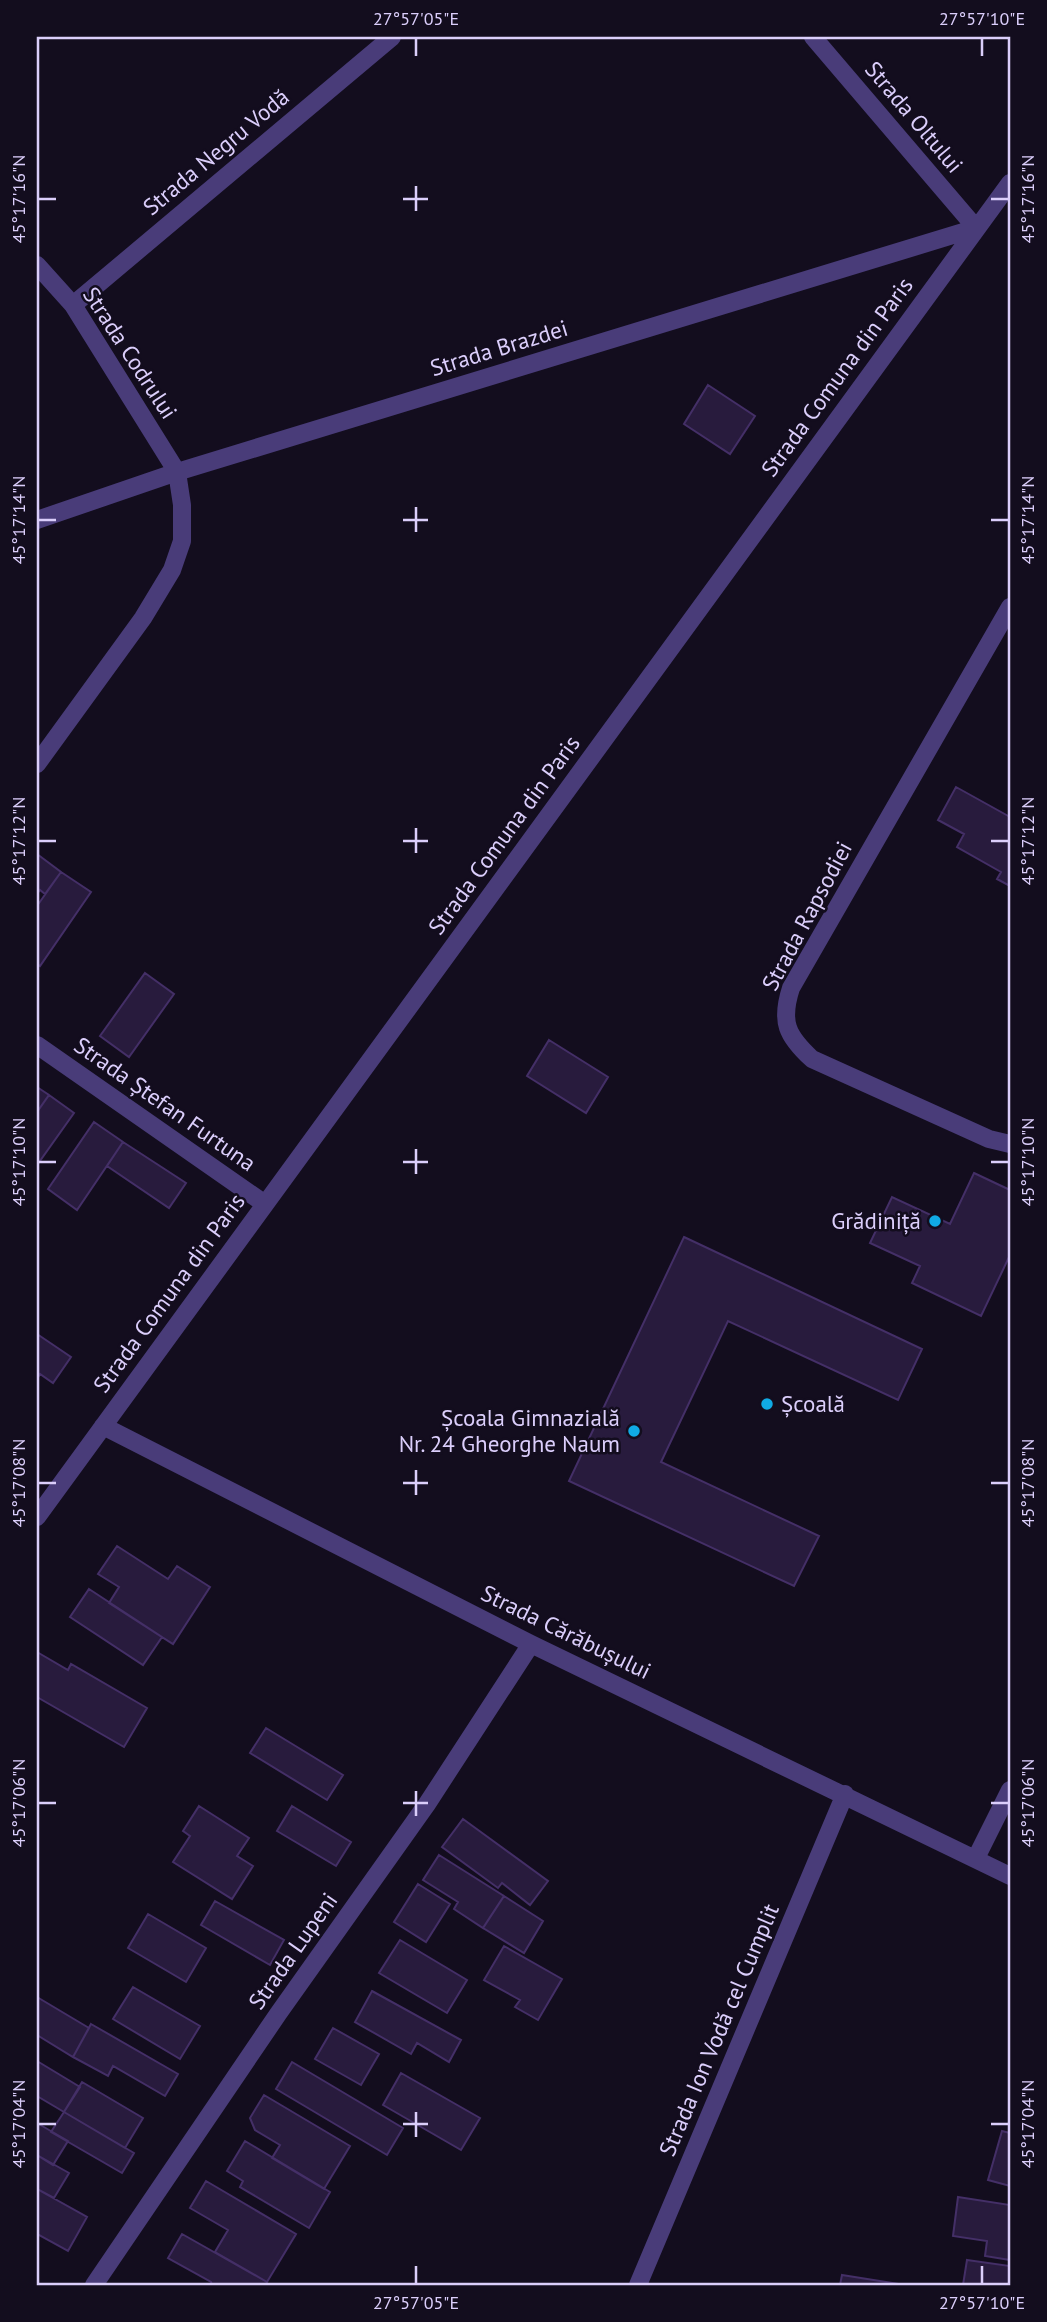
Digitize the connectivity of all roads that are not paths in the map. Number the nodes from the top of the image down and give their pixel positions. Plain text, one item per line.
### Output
1 (392, 37) edge
2 (813, 37) edge
3 (1010, 183) edge
4 (976, 228) junction
5 (37, 265) edge
6 (73, 306) junction
7 (177, 472) junction
8 (37, 520) edge
9 (1010, 607) edge
10 (37, 764) edge
11 (37, 1045) edge
12 (1010, 1144) edge
13 (265, 1204) junction
14 (103, 1426) junction
15 (37, 1517) edge
16 (531, 1644) junction
17 (1010, 1790) edge
18 (845, 1794) junction
19 (975, 1858) junction
20 (1010, 1876) edge
21 (93, 2285) edge
22 (638, 2285) edge

1 - 6 street, Strada Negru Vodă
2 - 4 street, Strada Oltului
3 - 4 street, Strada Comuna din Paris
4 - 7 street, Strada Brazdei
4 - 13 street, Strada Comuna din Paris
5 - 6 street, Strada Codrului
6 - 7 street, Strada Codrului
7 - 8 street, Strada Brazdei
7 - 10 street
9 - 12 street, Strada Rapsodiei
11 - 13 street, Strada Ștefan Furtuna
13 - 14 street, Strada Comuna din Paris
14 - 15 street, Strada Comuna din Paris
14 - 16 street, Strada Cărăbușului
16 - 18 street, Strada Cărăbușului
16 - 21 street, Strada Lupeni
17 - 19 street
18 - 19 street, Strada Cărăbușului
18 - 22 street, Strada Ion Vodă cel Cumplit
19 - 20 street, Strada Cărăbușului

